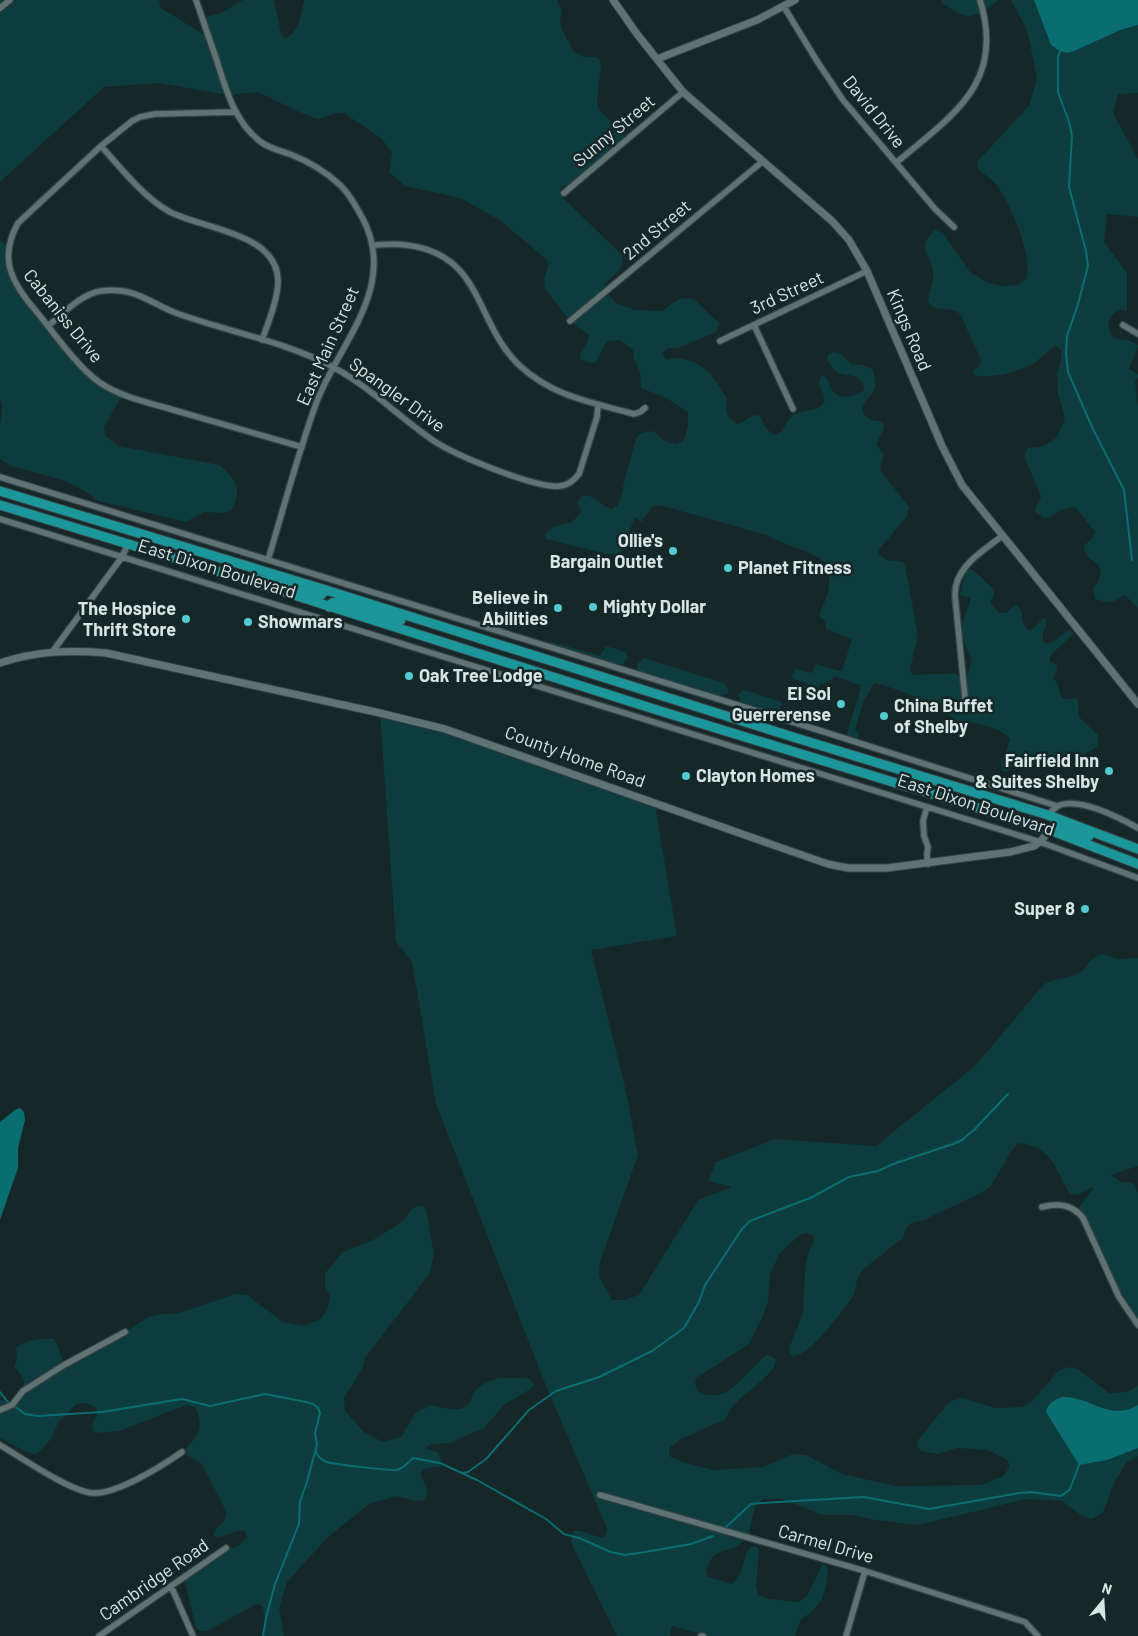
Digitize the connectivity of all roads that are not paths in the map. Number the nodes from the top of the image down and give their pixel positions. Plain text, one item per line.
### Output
1 (10, 0) edge
2 (196, 0) edge
3 (613, 0) edge
4 (795, 0) edge
5 (980, 0) edge
6 (784, 7) junction
7 (0, 8) edge
8 (657, 59) junction
9 (683, 92) junction
10 (235, 112) junction
11 (101, 146) junction
12 (763, 162) junction
13 (896, 163) junction
14 (564, 193) dead end
15 (954, 227) dead end
16 (372, 245) junction
17 (867, 271) junction
18 (570, 321) dead end
19 (754, 325) junction
20 (1122, 325) dead end
21 (48, 326) junction
22 (1138, 334) edge
23 (262, 340) junction
24 (720, 341) dead end
25 (333, 367) junction
26 (598, 404) junction
27 (645, 408) dead end
28 (793, 409) dead end
29 (302, 447) junction
30 (0, 477) edge
31 (0, 491) edge
32 (0, 506) edge
33 (0, 519) edge
34 (1002, 536) junction
35 (128, 544) junction
36 (122, 557) junction
37 (268, 560) junction
38 (240, 578) junction
39 (330, 579) junction
40 (326, 590) junction
41 (329, 607) junction
42 (324, 620) junction
43 (419, 620) junction
44 (53, 651) junction
45 (0, 663) edge
46 (632, 672) junction
47 (628, 685) junction
48 (1138, 704) edge
49 (966, 708) dead end
50 (941, 797) junction
51 (1057, 806) junction
52 (927, 807) junction
53 (1048, 815) junction
54 (1138, 828) edge
55 (1050, 830) junction
56 (1040, 842) junction
57 (1128, 845) junction
58 (1138, 849) edge
59 (928, 864) junction
60 (1138, 864) edge
61 (1138, 878) edge
62 (1042, 1207) dead end
63 (1138, 1325) edge
64 (125, 1332) dead end
65 (0, 1410) edge
66 (0, 1445) edge
67 (182, 1452) dead end
68 (600, 1495) dead end
69 (226, 1548) dead end
70 (865, 1571) junction
71 (171, 1586) junction
72 (99, 1636) edge
73 (193, 1636) edge
74 (846, 1636) edge
75 (1038, 1636) edge

1 - 7 street
2 - 10 street, East Main Street
3 - 8 street, Kings Road
4 - 6 street
5 - 13 street
6 - 8 street
6 - 13 street, David Drive
8 - 9 street, Kings Road
9 - 12 street, Kings Road
9 - 14 street, Sunny Street
10 - 11 street, Cabaniss Drive
10 - 16 street, East Main Street
11 - 21 street, Cabaniss Drive
11 - 23 street
12 - 17 street, Kings Road
12 - 18 street, 2nd Street
13 - 15 street, David Drive
16 - 25 street, East Main Street
16 - 26 street
17 - 19 street, 3rd Street
17 - 34 street, Kings Road
19 - 24 street, 3rd Street
19 - 28 street
20 - 22 street
21 - 23 street, Spangler Drive
21 - 29 street, Cabaniss Drive
23 - 25 street, Spangler Drive
25 - 26 street, Spangler Drive
25 - 29 street, East Main Street
26 - 27 street
29 - 37 street, East Main Street
30 - 37 street, East Dixon Boulevard
31 - 40 highway, East Dixon Boulevard
32 - 35 highway, East Dixon Boulevard
33 - 36 street, East Dixon Boulevard
34 - 48 street, Kings Road
34 - 49 street
35 - 36 street
35 - 38 highway, East Dixon Boulevard
36 - 42 street, East Dixon Boulevard
36 - 44 street
37 - 39 street, East Dixon Boulevard
38 - 40 highway
38 - 41 highway, East Dixon Boulevard
39 - 40 street
39 - 46 street, East Dixon Boulevard
40 - 43 highway, East Dixon Boulevard
41 - 42 street
41 - 43 highway
41 - 50 highway, East Dixon Boulevard
42 - 52 street, East Dixon Boulevard
43 - 47 highway, East Dixon Boulevard
44 - 45 street, County Home Road
44 - 59 street, County Home Road
46 - 47 street
46 - 51 street, East Dixon Boulevard
47 - 53 highway, East Dixon Boulevard
50 - 53 highway
50 - 55 highway, East Dixon Boulevard
51 - 53 street, East Dixon Boulevard
51 - 54 street, East Dixon Boulevard
52 - 56 street, East Dixon Boulevard
52 - 59 street
53 - 57 highway, East Dixon Boulevard
55 - 56 street, County Home Road
55 - 57 highway
55 - 60 highway, East Dixon Boulevard
56 - 59 street, County Home Road
56 - 61 street, East Dixon Boulevard
57 - 58 highway, East Dixon Boulevard
62 - 63 street
64 - 65 street
66 - 67 street
68 - 70 street, Carmel Drive
69 - 71 street, Cambridge Road
70 - 74 street
70 - 75 street, Carmel Drive
71 - 72 street, Cambridge Road
71 - 73 street

